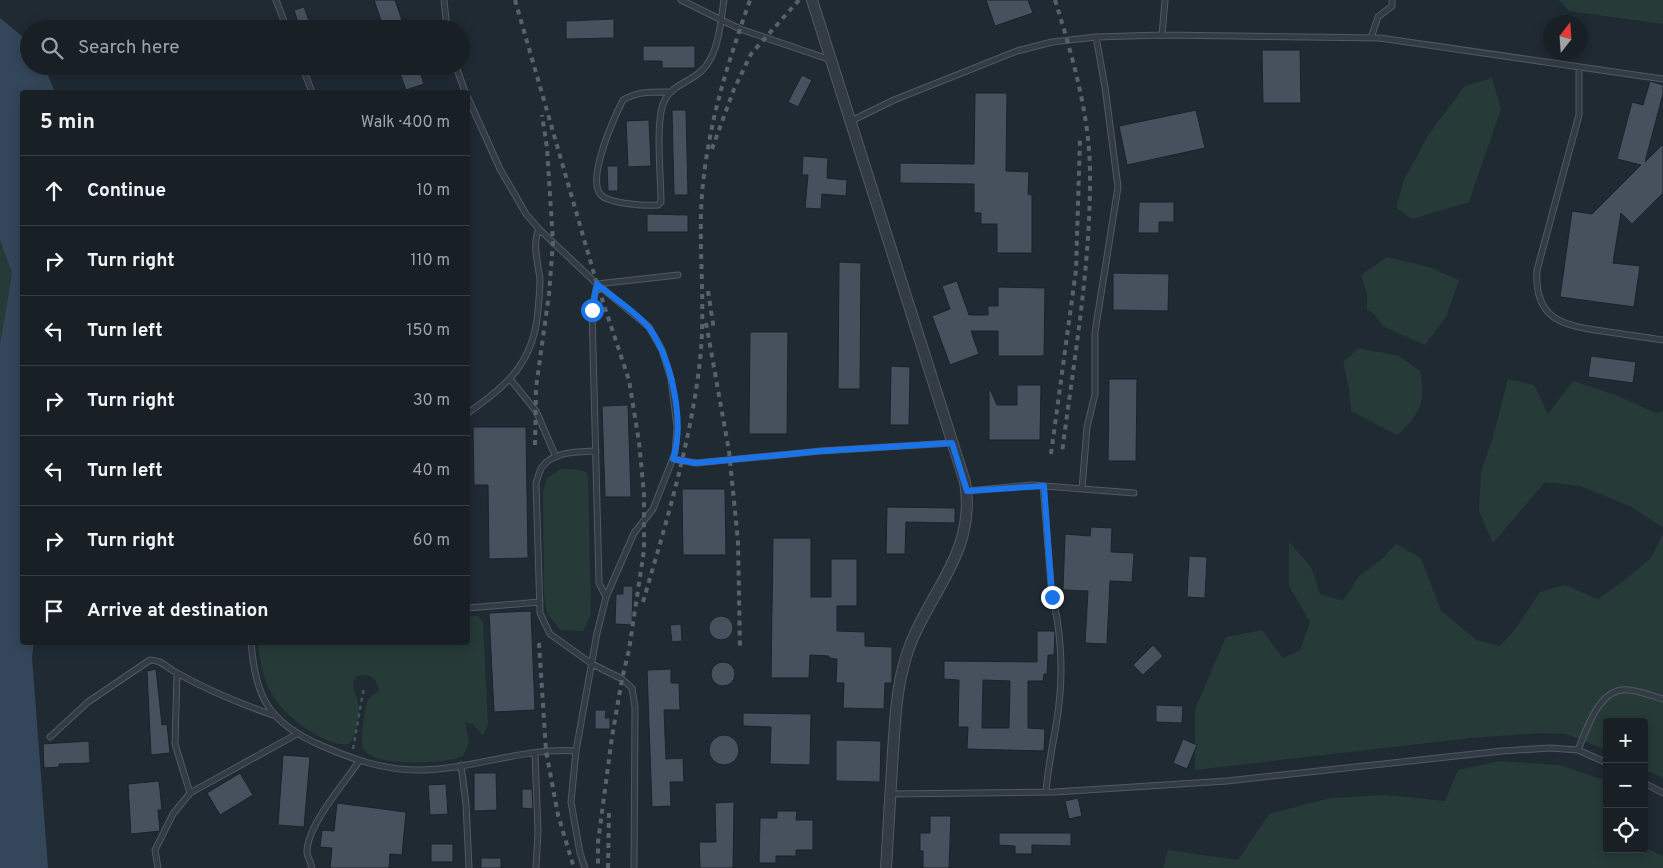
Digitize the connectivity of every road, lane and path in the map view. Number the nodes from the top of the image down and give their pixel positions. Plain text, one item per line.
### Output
1 (276, 0) edge
2 (444, 0) edge
3 (681, 0) edge
4 (724, 0) edge
5 (812, 0) edge
6 (1164, 0) edge
7 (1392, 0) edge
8 (284, 20) edge
9 (446, 20) edge
10 (721, 22) junction
11 (1162, 35) junction
12 (1096, 37) junction
13 (1371, 38) junction
14 (831, 60) junction
15 (1579, 67) junction
16 (305, 75) edge
17 (459, 75) edge
18 (1663, 79) edge
19 (311, 90) edge
20 (464, 90) edge
21 (671, 92) junction
22 (470, 102) edge
23 (851, 120) junction
24 (539, 230) junction
25 (678, 275) dead end
26 (597, 284) junction
27 (1663, 340) edge
28 (510, 380) junction
29 (470, 411) edge
30 (952, 443) junction
31 (596, 451) junction
32 (556, 456) junction
33 (673, 459) junction
34 (1044, 486) junction
35 (1082, 488) junction
36 (967, 491) junction
37 (1134, 494) dead end
38 (606, 597) junction
39 (540, 602) junction
40 (470, 608) edge
41 (251, 645) edge
42 (592, 664) junction
43 (177, 673) junction
44 (364, 687) dead end
45 (1663, 698) edge
46 (274, 716) junction
47 (297, 734) junction
48 (50, 737) dead end
49 (1578, 750) junction
50 (534, 752) junction
51 (576, 752) junction
52 (352, 758) junction
53 (359, 761) junction
54 (1603, 761) edge
55 (461, 765) junction
56 (1648, 785) edge
57 (1046, 792) junction
58 (190, 793) junction
59 (1663, 793) edge
60 (890, 794) junction
61 (158, 868) edge
62 (312, 868) edge
63 (468, 868) edge
64 (536, 868) edge
65 (585, 868) edge
66 (634, 868) edge
67 (886, 868) edge

1 - 8 lane
2 - 9 lane
3 - 10 lane
4 - 10 lane
5 - 14 street
6 - 11 lane
7 - 13 lane
10 - 14 lane
10 - 21 lane
11 - 12 lane
11 - 13 lane
12 - 23 lane
12 - 35 lane
13 - 15 lane
14 - 23 street
15 - 18 lane
15 - 27 lane
16 - 19 lane
17 - 20 lane
21 - 21 lane
22 - 24 lane
23 - 30 street
24 - 26 lane
24 - 28 lane
25 - 26 lane
26 - 31 lane
26 - 33 lane
28 - 29 lane
28 - 32 lane
30 - 33 lane
30 - 36 street
31 - 32 lane
31 - 38 lane
32 - 39 lane
33 - 38 lane
34 - 35 lane
34 - 36 lane
34 - 57 lane
35 - 37 lane
36 - 60 street
38 - 42 lane
39 - 40 lane
39 - 42 lane
41 - 46 lane
42 - 51 lane
42 - 66 lane
43 - 46 lane
43 - 48 lane
43 - 58 lane
44 - 52 path
45 - 49 lane
46 - 47 lane
47 - 52 lane
47 - 58 lane
49 - 54 lane
49 - 57 lane
50 - 51 lane
50 - 55 lane
50 - 64 lane
51 - 65 lane
52 - 53 lane
53 - 55 lane
53 - 62 lane
55 - 63 lane
56 - 59 lane
57 - 60 lane
58 - 61 lane
60 - 67 street

